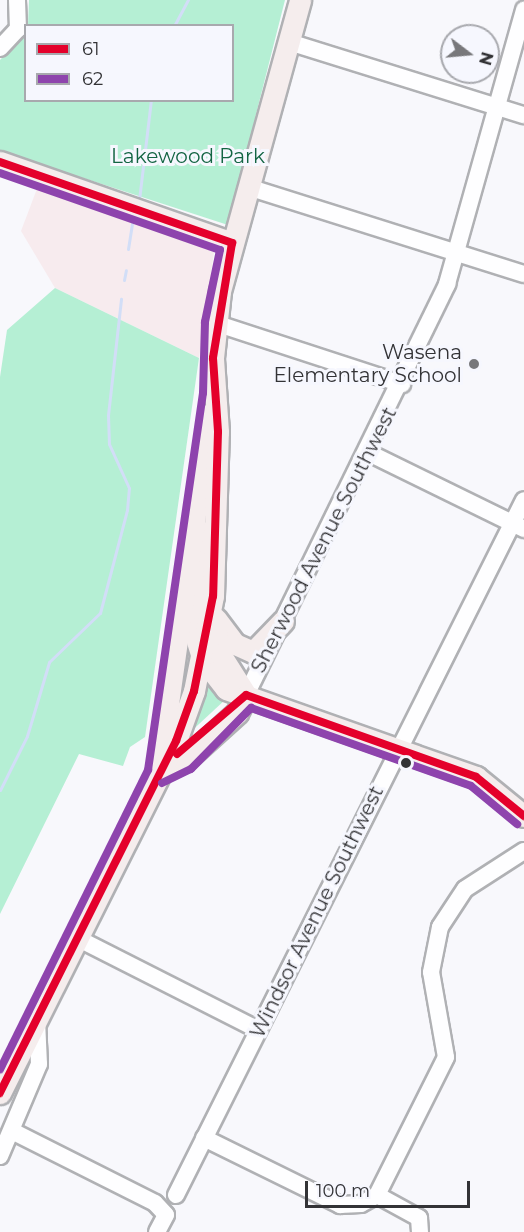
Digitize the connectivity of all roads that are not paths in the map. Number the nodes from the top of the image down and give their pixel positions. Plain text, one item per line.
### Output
1 (17, 0) edge
2 (300, 0) edge
3 (524, 10) edge
4 (289, 42) junction
5 (0, 48) edge
6 (498, 107) junction
7 (524, 115) edge
8 (0, 162) edge
9 (248, 187) junction
10 (232, 243) junction
11 (458, 253) junction
12 (524, 274) edge
13 (215, 323) junction
14 (402, 384) junction
15 (213, 394) junction
16 (205, 432) junction
17 (368, 452) junction
18 (524, 500) edge
19 (518, 526) edge
20 (213, 606) junction
21 (283, 621) junction
22 (202, 658) junction
23 (246, 695) junction
24 (398, 749) junction
25 (158, 773) junction
26 (524, 816) edge
27 (524, 851) edge
28 (77, 938) junction
29 (37, 1020) junction
30 (258, 1030) junction
31 (0, 1093) edge
32 (12, 1131) junction
33 (204, 1138) junction
34 (0, 1156) edge
35 (176, 1195) dead end
36 (377, 1195) junction
37 (157, 1232) edge
38 (420, 1232) edge

1 - 5 street
2 - 4 main road
3 - 6 street, Sherwood Avenue Southwest
4 - 6 street
4 - 9 main road
6 - 7 street
6 - 11 street, Sherwood Avenue Southwest
8 - 10 main road
9 - 10 main road
9 - 11 street
10 - 13 main road
11 - 12 street
11 - 14 street, Sherwood Avenue Southwest
13 - 14 street
13 - 15 main road
14 - 17 street, Sherwood Avenue Southwest
15 - 16 main road
15 - 20 main road
16 - 22 main road
16 - 25 main road
17 - 19 street
17 - 21 street, Sherwood Avenue Southwest
18 - 19 street, Windsor Avenue Southwest
19 - 24 street, Windsor Avenue Southwest
20 - 21 main road
20 - 22 main road
20 - 23 main road
21 - 23 street, Sherwood Avenue Southwest
22 - 23 main road
22 - 25 main road
23 - 24 main road
23 - 25 main road, Sherwood Avenue Southwest
24 - 26 main road
24 - 30 street, Windsor Avenue Southwest
25 - 28 main road
27 - 36 street
28 - 29 main road
28 - 30 street
29 - 31 main road
29 - 32 street
30 - 33 street, Windsor Avenue Southwest
32 - 34 street
32 - 37 street
33 - 35 street, Windsor Avenue Southwest
33 - 36 street
36 - 38 street

